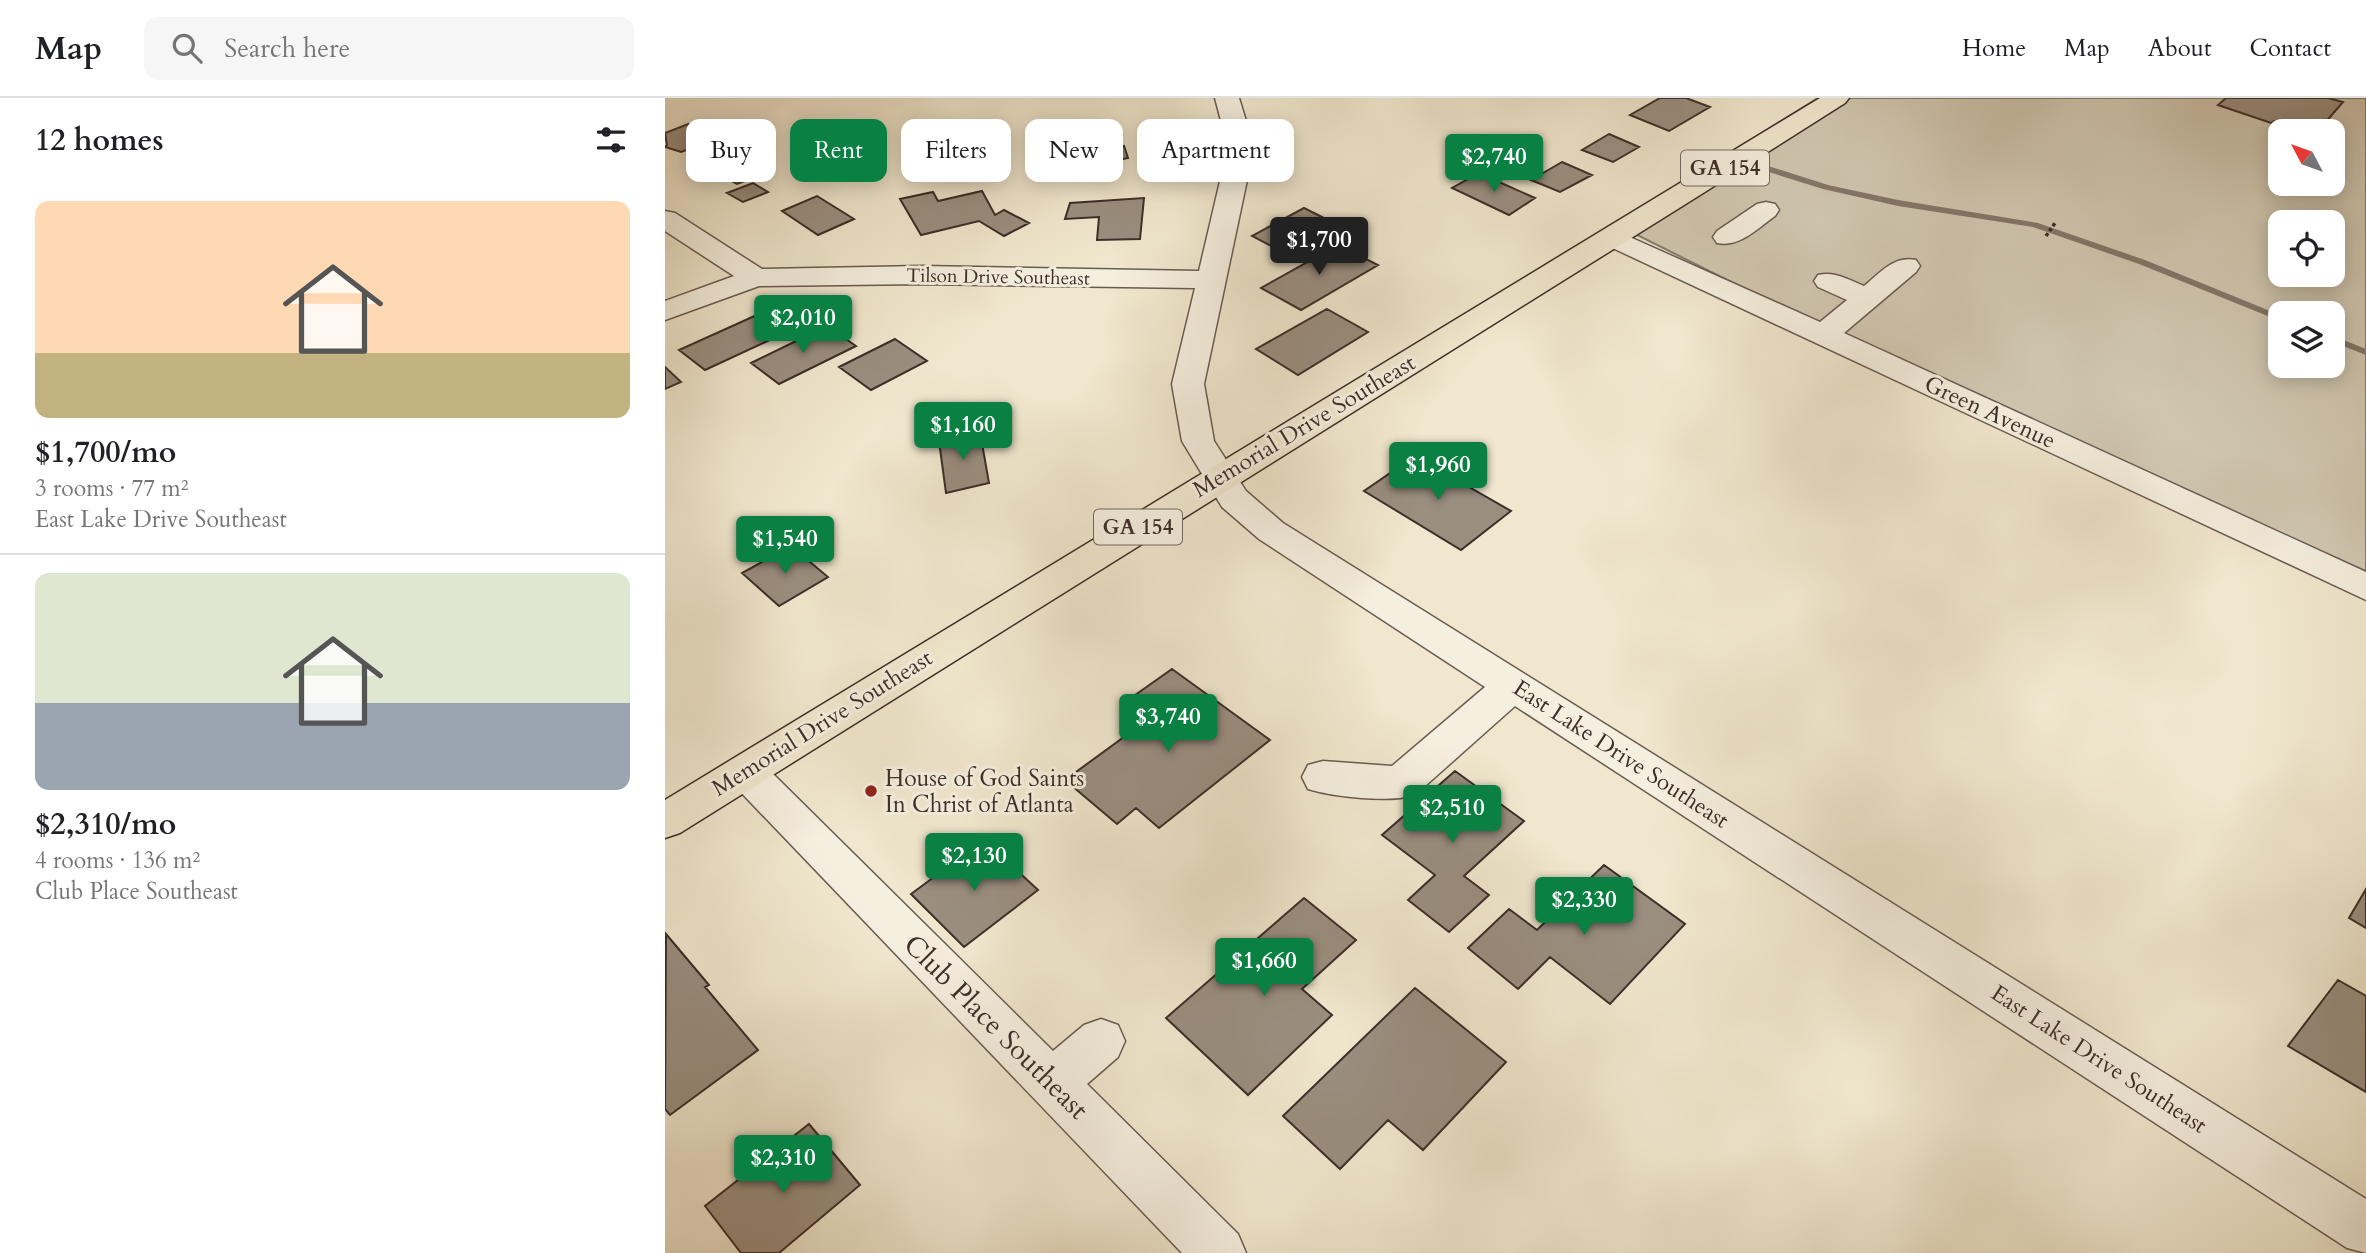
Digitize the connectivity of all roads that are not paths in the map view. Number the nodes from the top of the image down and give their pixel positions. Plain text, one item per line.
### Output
1 (1227, 98) edge
2 (1837, 98) edge
3 (1766, 210) dead end
4 (665, 219) edge
5 (1727, 237) dead end
6 (1614, 238) junction
7 (1906, 266) dead end
8 (756, 278) junction
9 (1210, 280) junction
10 (1828, 281) dead end
11 (1866, 298) junction
12 (665, 311) edge
13 (1823, 335) junction
14 (1219, 477) junction
15 (2366, 587) edge
16 (1513, 685) junction
17 (745, 771) junction
18 (1323, 776) dead end
19 (665, 821) edge
20 (1101, 1041) dead end
21 (1052, 1083) junction
22 (2366, 1229) edge
23 (1219, 1253) edge

1 - 9 street, East Lake Drive Southeast
2 - 6 main road, Memorial Drive Southeast / GA 154
3 - 5 street
4 - 8 street
6 - 13 street, Green Avenue
6 - 14 main road, Memorial Drive Southeast / GA 154
7 - 11 street
8 - 9 street, Tilson Drive Southeast
8 - 12 street, Tilson Drive Southeast
9 - 14 street, East Lake Drive Southeast
10 - 11 street
11 - 13 street
13 - 15 street, Green Avenue
14 - 16 street, East Lake Drive Southeast
14 - 17 main road, Memorial Drive Southeast / GA 154
16 - 18 street
16 - 22 street, East Lake Drive Southeast
17 - 19 main road, Memorial Drive Southeast / GA 154
17 - 21 street, Club Place Southeast
20 - 21 street
21 - 23 street, Club Place Southeast

